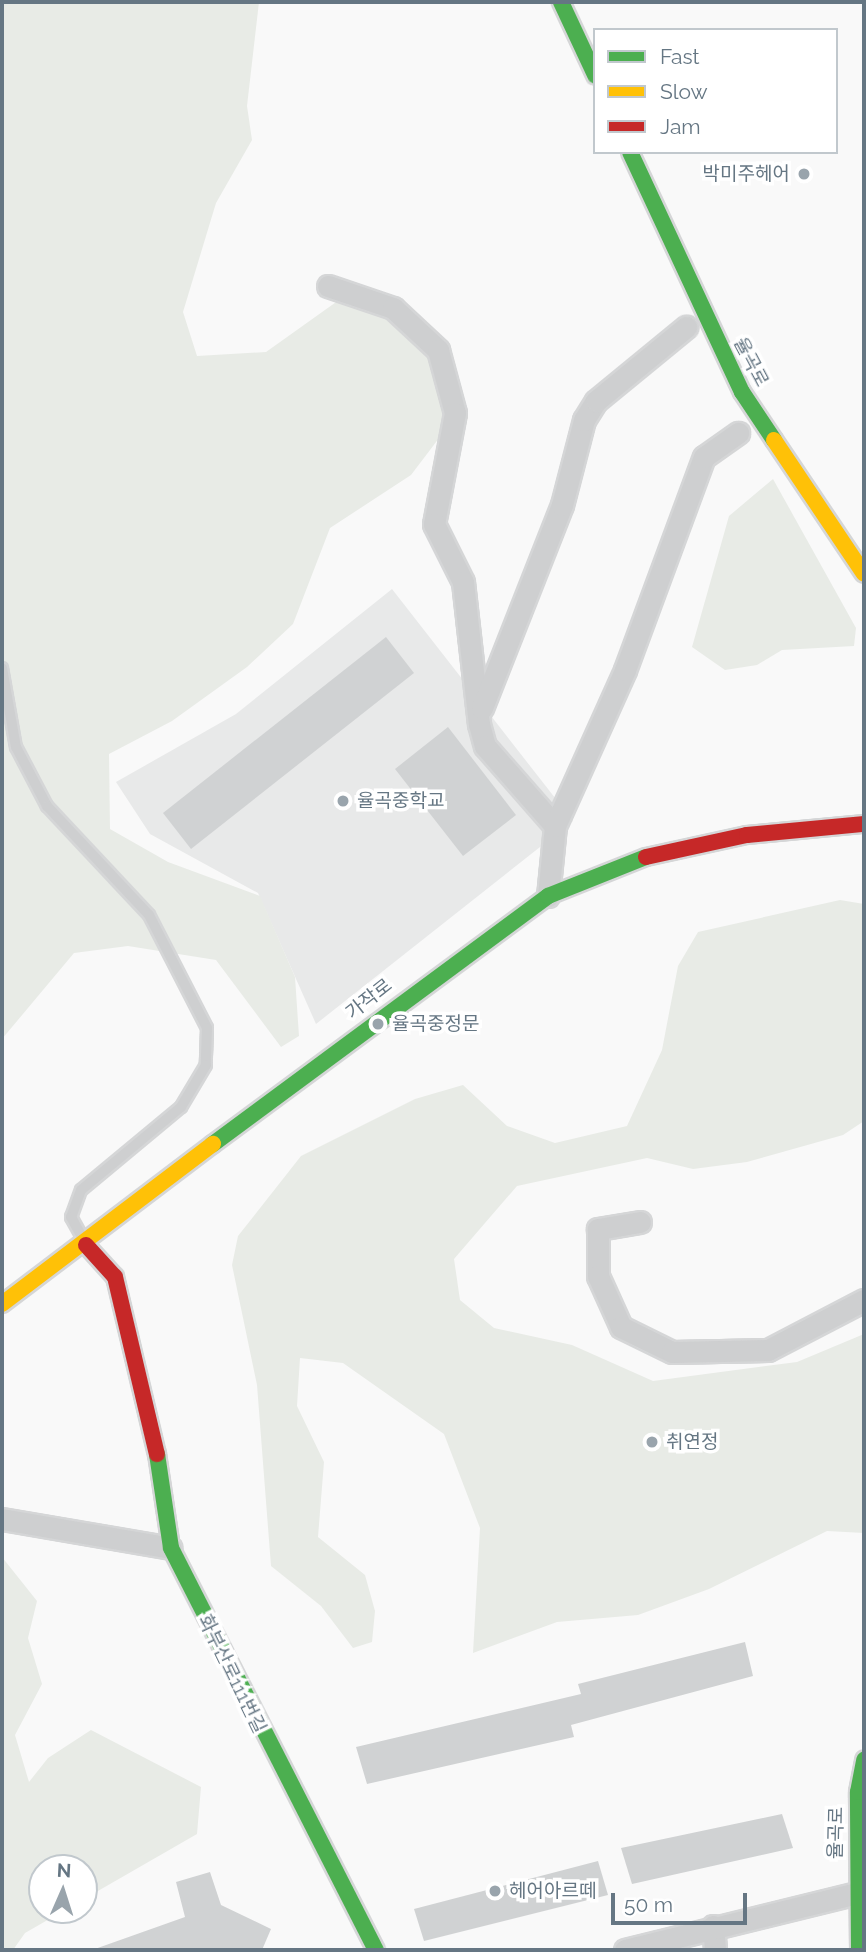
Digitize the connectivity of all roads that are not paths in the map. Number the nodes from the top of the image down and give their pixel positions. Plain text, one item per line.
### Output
1 (561, 2) edge
2 (593, 71) edge
3 (631, 154) edge
4 (328, 286) dead end
5 (686, 327) dead end
6 (738, 433) dead end
7 (864, 574) edge
8 (2, 668) edge
9 (482, 708) junction
10 (860, 806) dead end
11 (864, 824) edge
12 (555, 827) junction
13 (840, 827) junction
14 (811, 832) junction
15 (864, 836) edge
16 (548, 896) junction
17 (640, 1222) dead end
18 (86, 1245) junction
19 (864, 1300) edge
20 (2, 1304) edge
21 (2, 1520) edge
22 (170, 1548) junction
23 (864, 1760) edge
24 (860, 1893) edge
25 (713, 1926) junction
26 (376, 1950) edge
27 (625, 1950) edge
28 (715, 1950) edge
29 (859, 1950) edge

1 - 2 street
3 - 7 street, 율곡로
4 - 9 street
5 - 9 street
6 - 12 street
8 - 18 lane
9 - 12 street
10 - 13 street
11 - 13 street, 가작로
12 - 16 street
13 - 14 street, 가작로
14 - 15 street, 가작로
14 - 16 street, 가작로
16 - 18 street, 가작로
17 - 19 street
18 - 20 street, 가작로
18 - 22 street, 화부산로111번길
21 - 22 street
22 - 26 street, 화부산로111번길
23 - 24 street, 율곡로
24 - 25 street
24 - 29 street, 율곡로
25 - 27 street
25 - 28 street

